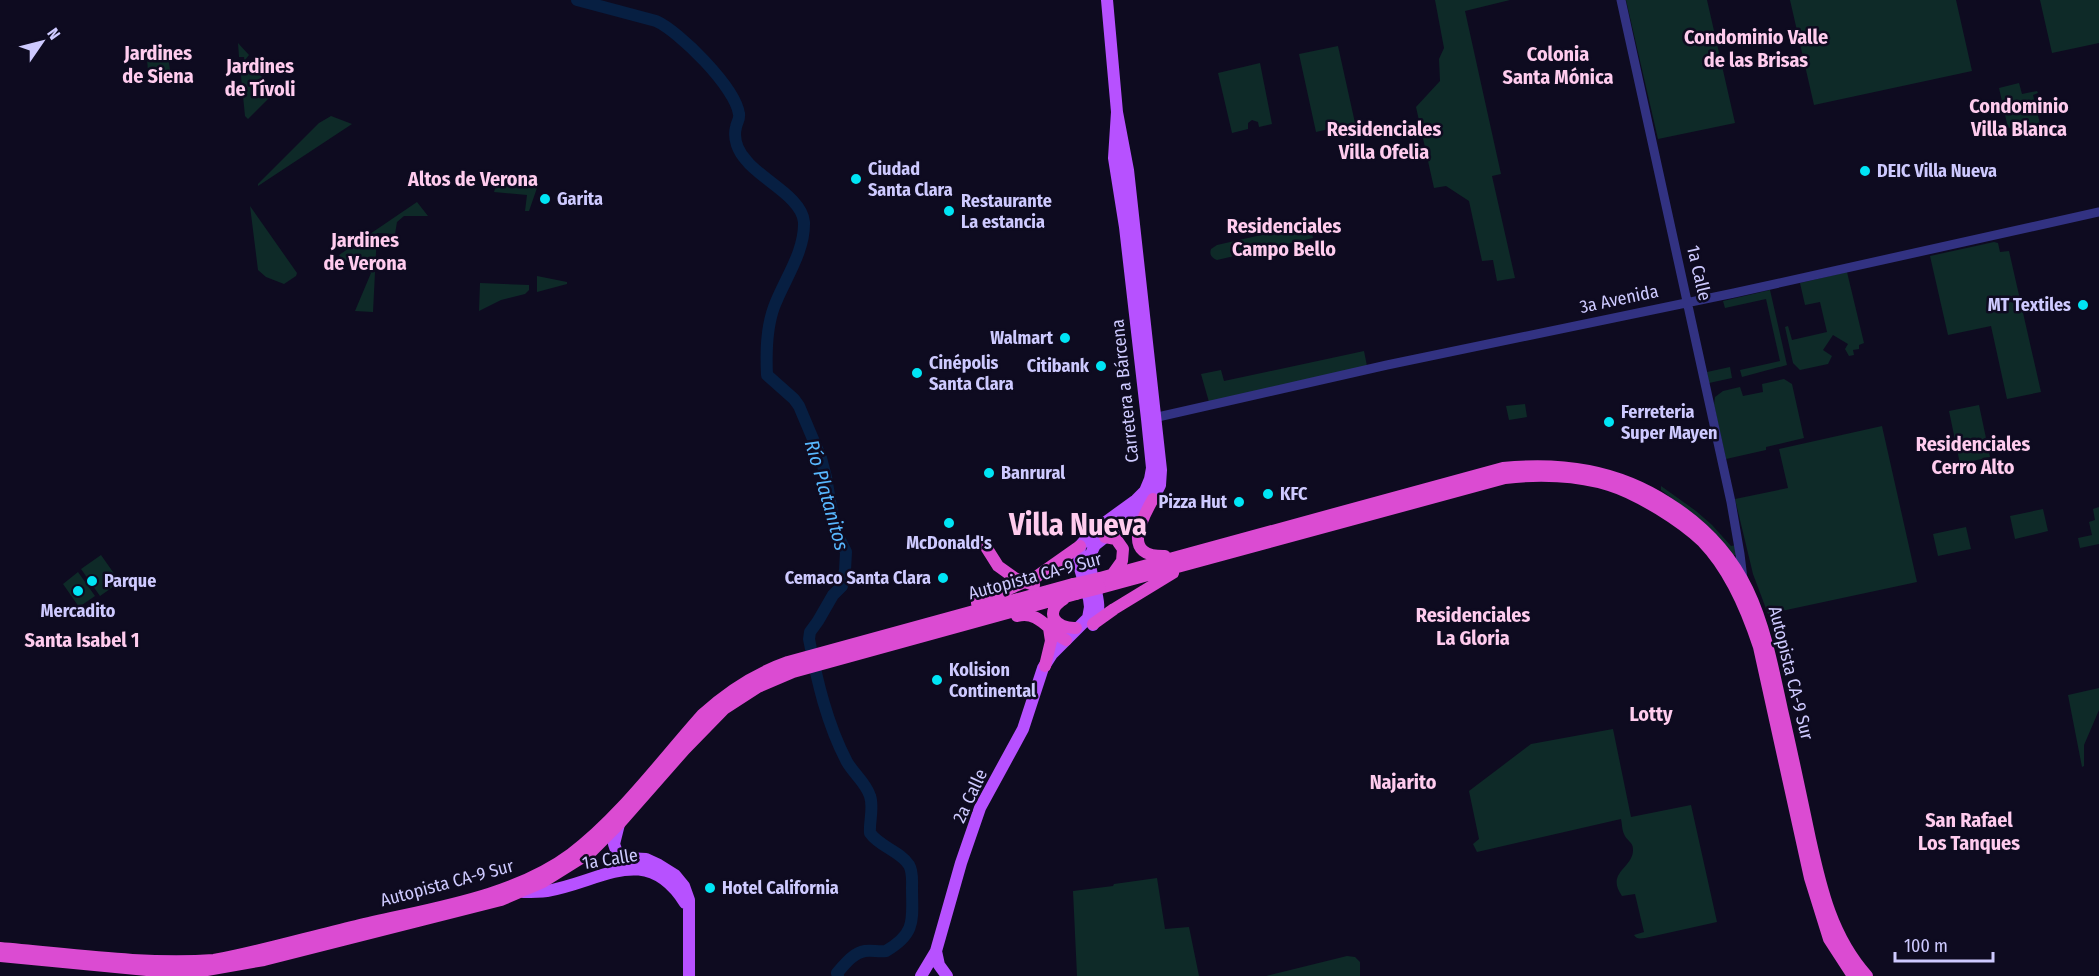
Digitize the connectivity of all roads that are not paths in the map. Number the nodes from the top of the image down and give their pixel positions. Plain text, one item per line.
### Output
1 (1107, 0) edge
2 (1621, 0) edge
3 (1118, 112) junction
4 (1125, 149) junction
5 (1114, 158) junction
6 (1128, 170) junction
7 (2099, 212) edge
8 (1687, 301) junction
9 (1151, 419) junction
10 (1153, 499) junction
11 (1105, 537) junction
12 (1080, 546) junction
13 (986, 547) dead end
14 (1735, 556) junction
15 (1183, 561) junction
16 (1104, 580) junction
17 (1059, 587) junction
18 (1073, 591) junction
19 (983, 620) junction
20 (931, 622) junction
21 (1093, 624) junction
22 (1049, 628) junction
23 (1076, 628) junction
24 (1066, 640) junction
25 (842, 652) junction
26 (1045, 666) junction
27 (791, 667) junction
28 (619, 824) junction
29 (523, 892) junction
30 (688, 907) junction
31 (0, 948) edge
32 (0, 956) edge
33 (927, 971) edge
34 (689, 976) edge
35 (947, 976) edge
36 (1853, 976) edge
37 (1867, 976) edge

1 - 3 main road, Carretera a Bárcena
2 - 8 street, 1a Calle
3 - 4 main road, Carretera a Bárcena
3 - 5 main road, Carretera a Bárcena
4 - 5 main road
4 - 6 main road, Carretera a Bárcena
5 - 6 main road
5 - 9 main road, Carretera a Bárcena
6 - 9 main road, Carretera a Bárcena
7 - 8 street, 3a Avenida
8 - 9 street, 3a Avenida
8 - 14 street, 1a Calle
9 - 10 main road, Carretera a Bárcena
9 - 12 main road, Carretera a Bárcena
10 - 11 main road
10 - 15 highway
11 - 16 highway
11 - 21 main road
12 - 20 highway
12 - 23 main road
13 - 17 highway, bridge
14 - 15 highway, Autopista CA-9 Sur
14 - 37 highway, Autopista CA-9 Sur
15 - 16 highway, Autopista CA-9 Sur
15 - 16 highway, Autopista CA-9 Sur
15 - 21 highway
15 - 36 highway, Autopista CA-9 Sur
16 - 18 highway, Autopista CA-9 Sur, bridge
17 - 18 highway, Autopista CA-9 Sur
17 - 20 highway, Autopista CA-9 Sur
18 - 19 highway, Autopista CA-9 Sur
18 - 23 highway
19 - 22 highway
19 - 25 highway, Autopista CA-9 Sur
20 - 25 highway, Autopista CA-9 Sur
21 - 24 main road, 2a Calle
22 - 24 highway
22 - 26 highway
23 - 24 main road, 2a Calle
24 - 26 main road, 2a Calle
25 - 27 highway, Autopista CA-9 Sur
26 - 33 main road, 2a Calle
27 - 28 highway, Autopista CA-9 Sur
27 - 31 highway, Autopista CA-9 Sur
28 - 29 highway, Autopista CA-9 Sur
28 - 30 main road, 1a Calle
29 - 30 main road, 1a Calle
29 - 32 highway, Autopista CA-9 Sur
30 - 34 main road, 1a Calle
33 - 35 main road

